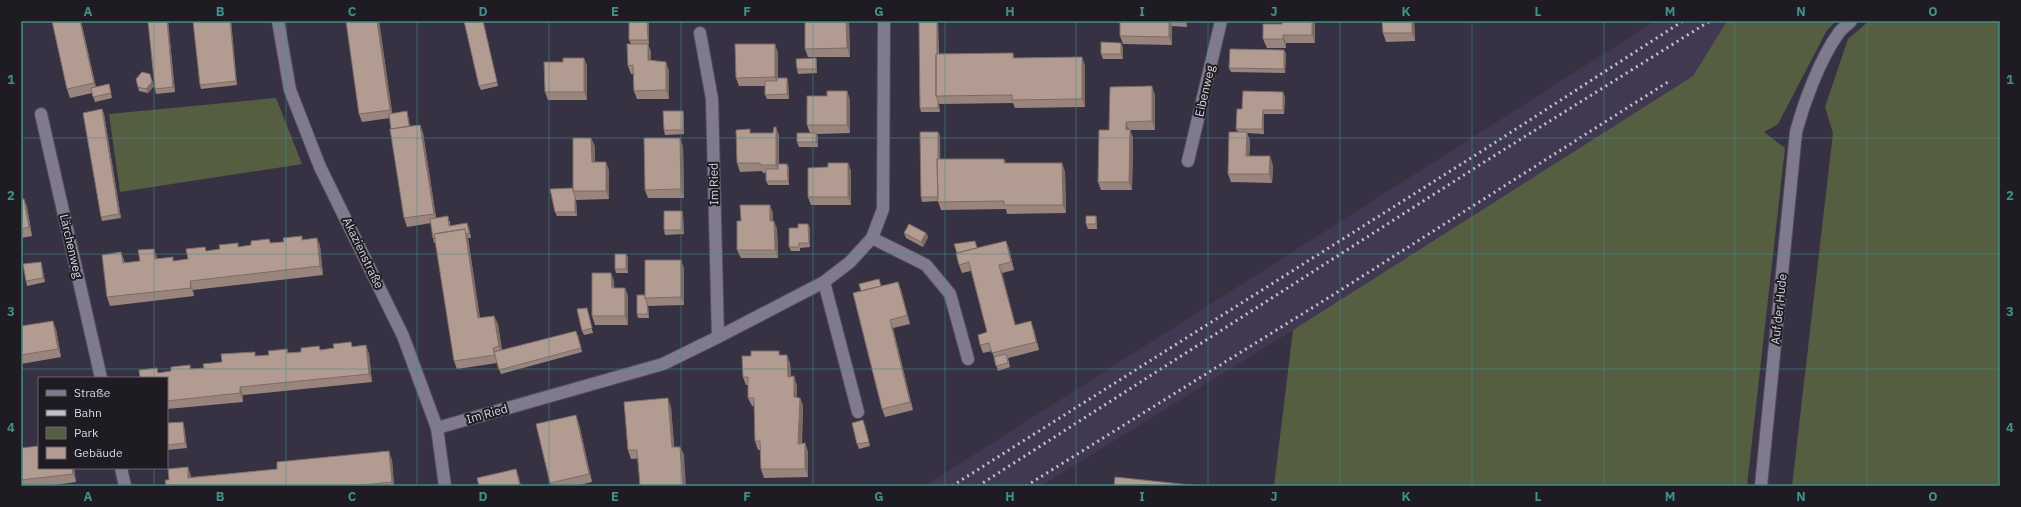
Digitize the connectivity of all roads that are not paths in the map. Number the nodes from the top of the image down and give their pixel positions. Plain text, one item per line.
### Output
1 (278, 21) edge
2 (884, 21) edge
3 (1221, 21) edge
4 (1851, 21) edge
5 (700, 33) dead end
6 (41, 114) dead end
7 (1188, 161) dead end
8 (872, 238) junction
9 (824, 282) junction
10 (718, 337) junction
11 (968, 359) dead end
12 (101, 377) edge
13 (858, 412) dead end
14 (437, 428) junction
15 (121, 469) edge
16 (125, 486) edge
17 (445, 486) edge
18 (1761, 486) edge

1 - 14 street, Akazienstraße
2 - 8 street, Im Ried
3 - 7 street, Eibenweg
4 - 18 street, Auf der Hude
5 - 10 street, Im Ried
6 - 12 street, Lärchenweg
8 - 9 street, Im Ried
8 - 11 street
9 - 10 street, Im Ried
9 - 13 street
10 - 14 street, Im Ried
14 - 17 street, Akazienstraße
15 - 16 street

